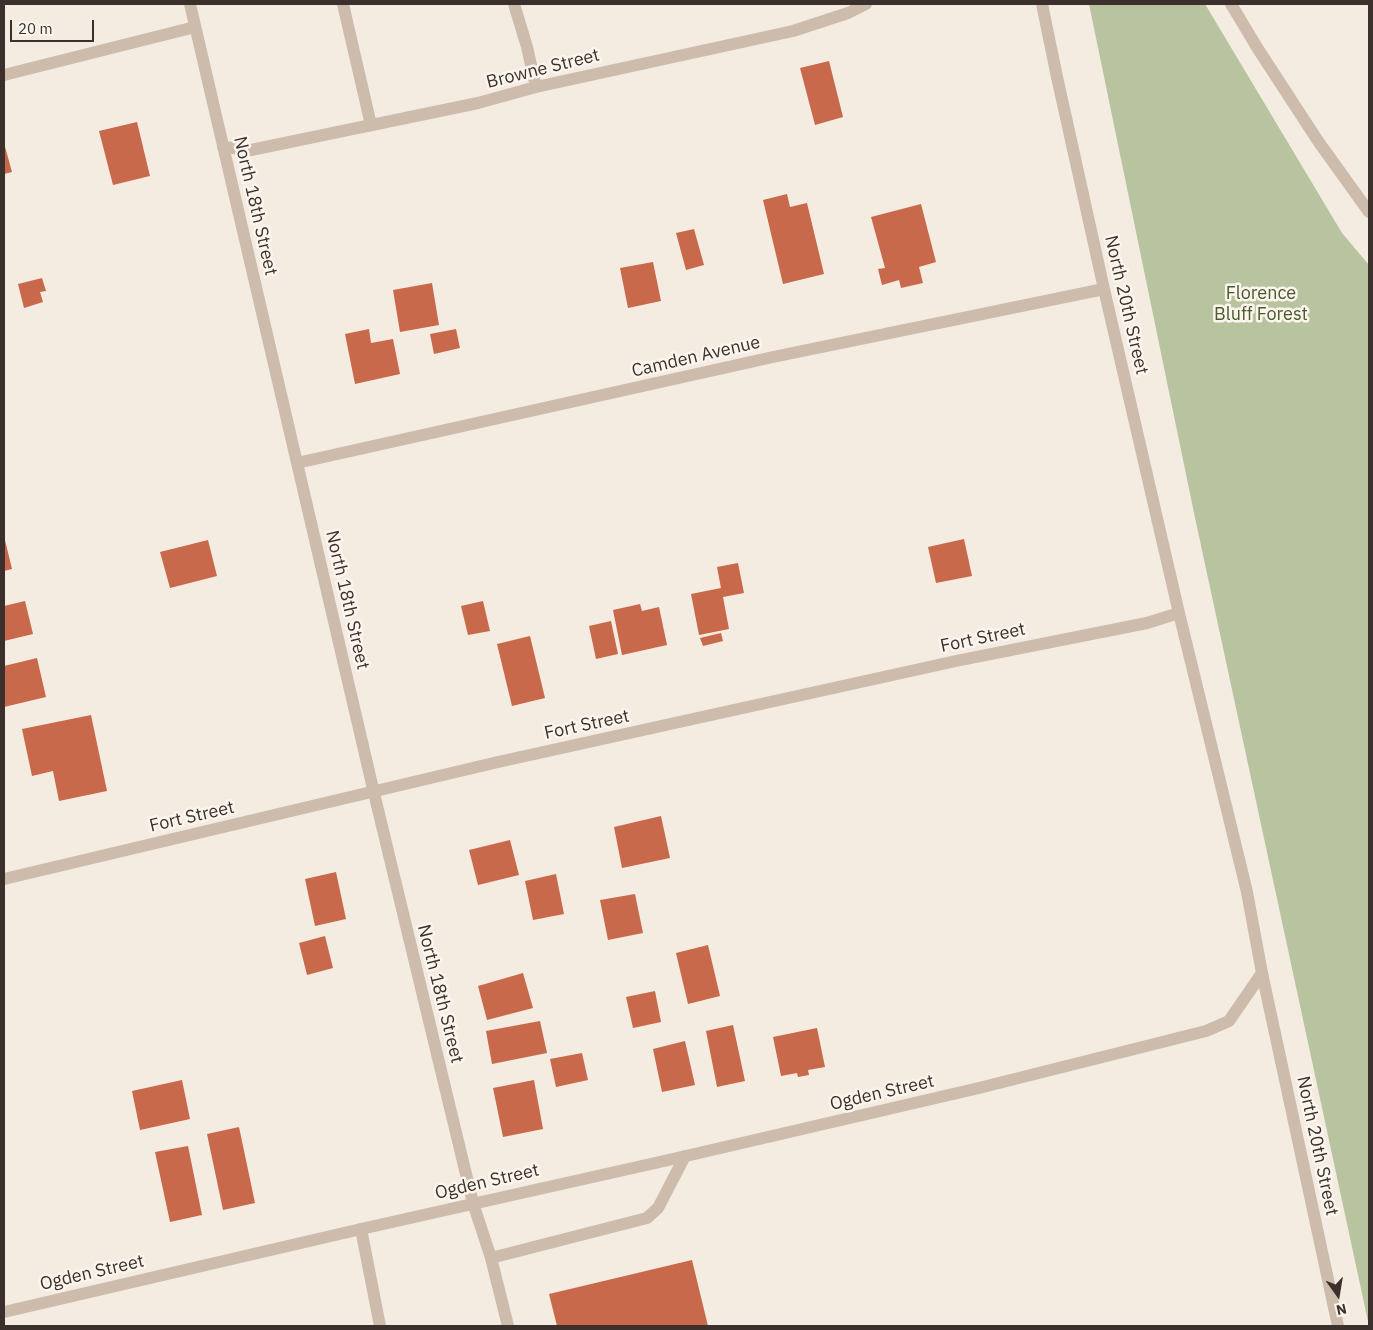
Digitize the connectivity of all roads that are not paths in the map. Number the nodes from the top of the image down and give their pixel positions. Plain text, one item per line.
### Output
1 (190, 4) edge
2 (343, 4) edge
3 (514, 4) edge
4 (866, 4) edge
5 (1042, 4) edge
6 (1231, 4) edge
7 (195, 27) junction
8 (4, 75) edge
9 (536, 87) junction
10 (371, 125) junction
11 (223, 147) junction
12 (1369, 212) edge
13 (1104, 289) junction
14 (297, 464) junction
15 (1180, 613) junction
16 (374, 792) junction
17 (4, 879) edge
18 (1262, 973) junction
19 (685, 1156) junction
20 (473, 1203) junction
21 (361, 1229) junction
22 (491, 1258) junction
23 (4, 1312) edge
24 (380, 1326) edge
25 (508, 1326) edge
26 (1338, 1326) edge

1 - 7 street, North 18th Street
2 - 10 street
3 - 9 street
4 - 9 street, Browne Street
5 - 13 street, North 20th Street
6 - 12 street
7 - 8 street
7 - 11 street, North 18th Street
9 - 10 street, Browne Street
10 - 11 street, Browne Street
11 - 14 street, North 18th Street
13 - 14 street, Camden Avenue
13 - 15 street, North 20th Street
14 - 16 street, North 18th Street
15 - 16 street, Fort Street
15 - 18 street, North 20th Street
16 - 17 street, Fort Street
16 - 20 street, North 18th Street
18 - 19 street, Ogden Street
18 - 26 street, North 20th Street
19 - 20 street, Ogden Street
19 - 22 street
20 - 21 street, Ogden Street
20 - 22 street, North 18th Street
21 - 23 street, Ogden Street
21 - 24 street
22 - 25 street, North 18th Street

